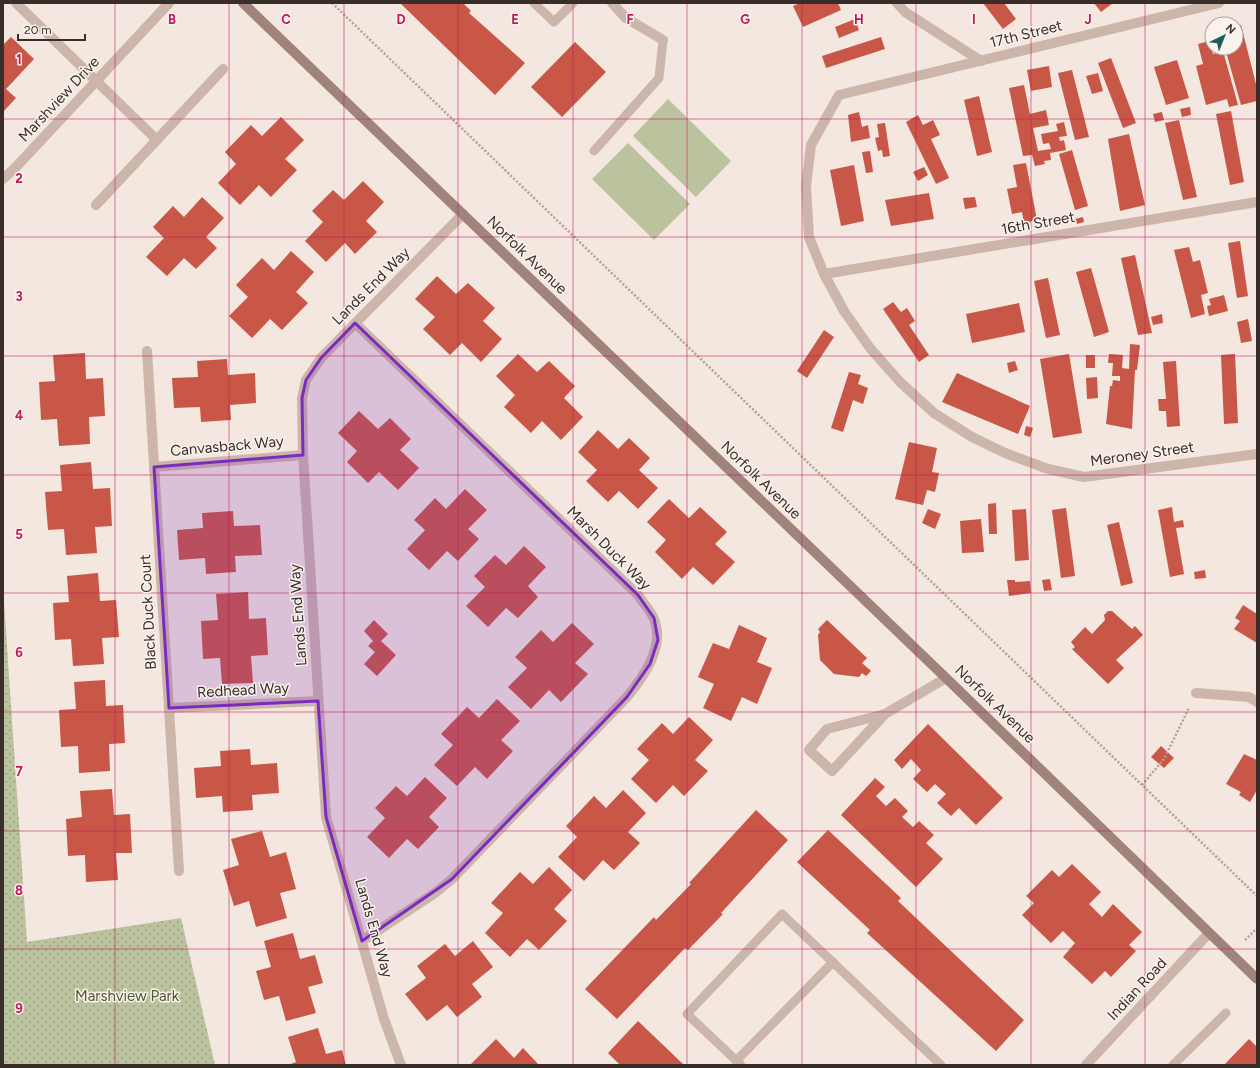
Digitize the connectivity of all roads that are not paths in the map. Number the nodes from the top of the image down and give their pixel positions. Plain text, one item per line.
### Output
1 (16, 3) edge
2 (169, 3) edge
3 (243, 3) edge
4 (534, 3) edge
5 (573, 3) edge
6 (612, 3) edge
7 (897, 3) edge
8 (1219, 3) edge
9 (663, 40) joint
10 (981, 61) junction
11 (223, 69) dead end
12 (96, 80) junction
13 (839, 95) joint
14 (157, 140) junction
15 (594, 151) dead end
16 (3, 179) edge
17 (1257, 202) edge
18 (96, 205) dead end
19 (463, 214) junction
20 (824, 274) junction
21 (355, 323) junction
22 (147, 351) dead end
23 (1257, 454) edge
24 (303, 455) junction
25 (154, 467) junction
26 (946, 678) junction
27 (1196, 693) road end
28 (318, 701) junction
29 (1257, 702) edge
30 (169, 708) junction
31 (885, 714) junction
32 (179, 871) dead end
33 (1209, 933) junction
34 (362, 941) junction
35 (833, 962) junction
36 (1257, 979) edge
37 (1226, 1013) dead end
38 (739, 1063) edge
39 (401, 1065) edge
40 (941, 1065) edge
41 (1086, 1065) edge
42 (1173, 1065) edge

1 - 12 street
2 - 12 street, Marshview Drive
3 - 19 main road, Norfolk Avenue
4 - 5 lane
6 - 9 street
7 - 10 street
8 - 10 street, 17th Street
9 - 15 lane
10 - 13 street, 17th Street
11 - 14 street
12 - 14 street
12 - 16 street, Marshview Drive
13 - 20 street, Meroney Street
14 - 18 street
17 - 20 street, 16th Street
19 - 21 street, Lands End Way
19 - 26 main road, Norfolk Avenue
20 - 23 street, Meroney Street
21 - 24 street, Lands End Way
21 - 34 street, Marsh Duck Way
22 - 25 street, Black Duck Court
24 - 25 street, Canvasback Way
24 - 28 street, Lands End Way
25 - 30 street, Black Duck Court
26 - 31 street
26 - 33 main road, Norfolk Avenue
27 - 29 street
28 - 30 street, Redhead Way
28 - 34 street, Lands End Way
30 - 32 street, Black Duck Court
31 - 31 street
33 - 36 main road, Norfolk Avenue
33 - 41 street, Indian Road
34 - 39 street, Lands End Way
35 - 38 lane
35 - 38 lane
35 - 40 lane
37 - 42 lane

